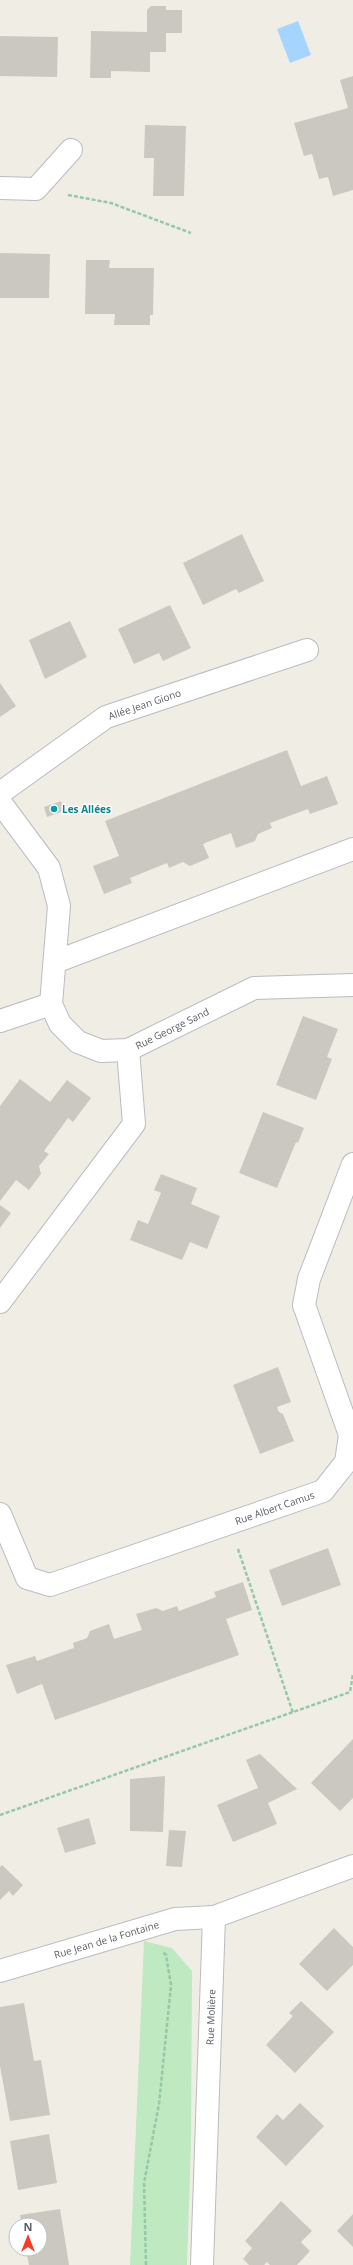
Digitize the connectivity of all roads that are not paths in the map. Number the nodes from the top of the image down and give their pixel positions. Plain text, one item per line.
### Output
1 (71, 150) dead end
2 (0, 188) edge
3 (307, 650) dead end
4 (0, 793) edge
5 (0, 802) edge
6 (353, 849) edge
7 (56, 962) junction
8 (353, 985) edge
9 (51, 1004) junction
10 (0, 1021) edge
11 (128, 1050) junction
12 (353, 1164) edge
13 (0, 1302) edge
14 (0, 1514) edge
15 (353, 1866) edge
16 (214, 1917) junction
17 (0, 1971) edge
18 (202, 2265) edge

1 - 2 street
3 - 4 street, Allée Jean Giono
5 - 7 street
6 - 7 street
7 - 9 street
8 - 11 street, Rue George Sand
9 - 10 street
9 - 11 street, Rue George Sand
11 - 13 street
12 - 14 street, Rue Albert Camus
15 - 16 street
16 - 17 street, Rue Jean de la Fontaine
16 - 18 street, Rue Molière

